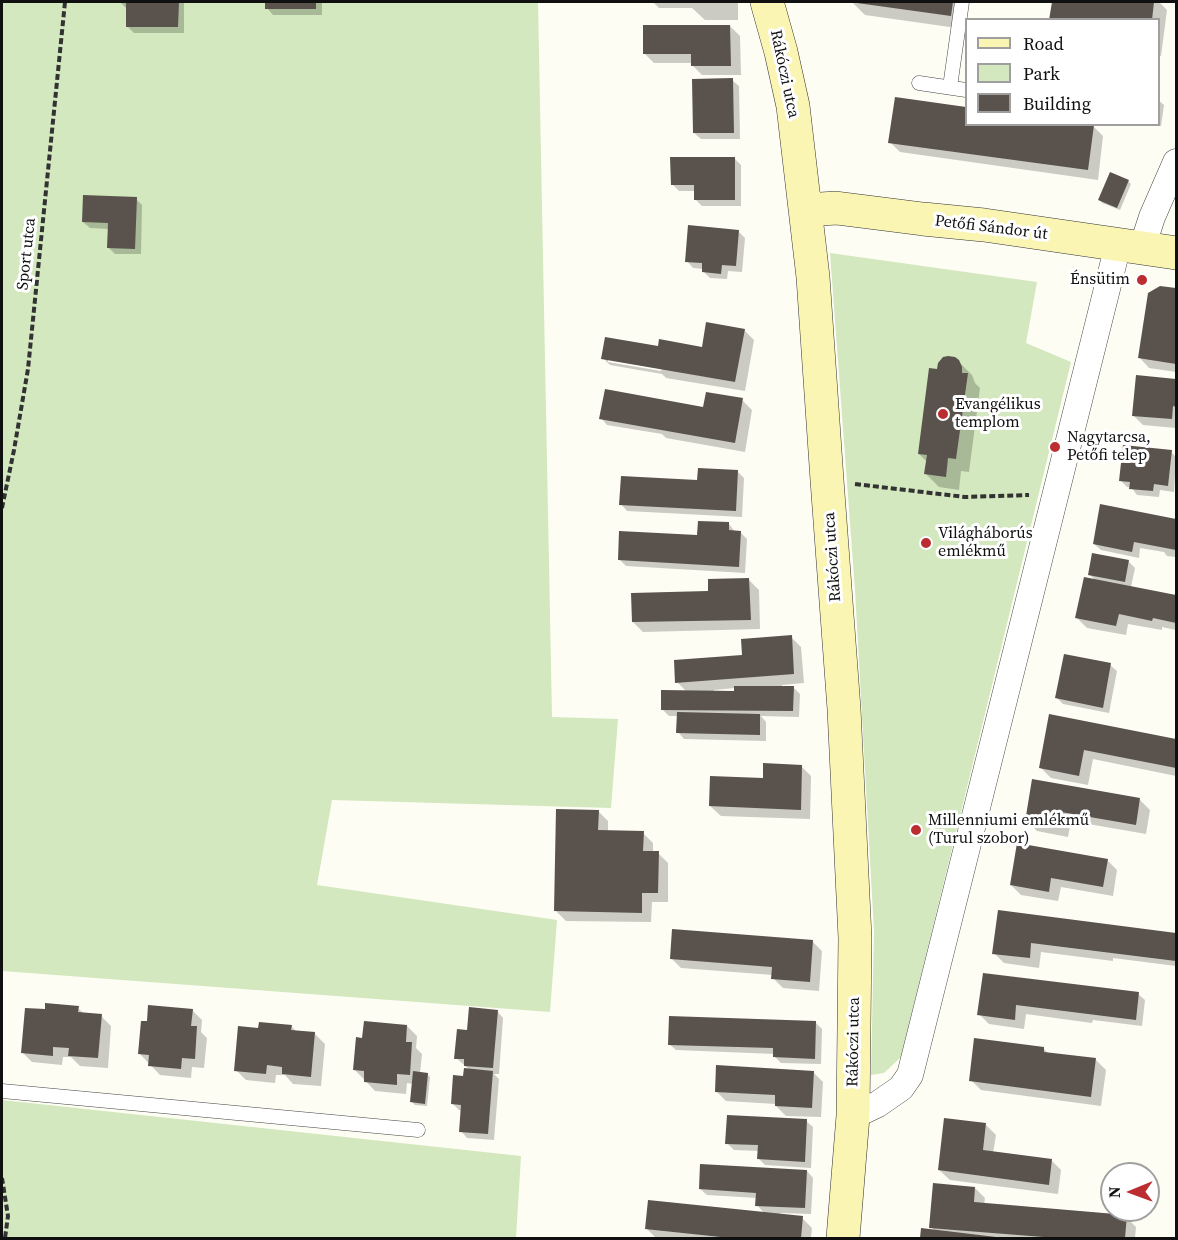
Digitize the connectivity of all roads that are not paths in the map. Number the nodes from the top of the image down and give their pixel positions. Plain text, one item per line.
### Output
1 (767, 2) edge
2 (962, 2) edge
3 (919, 83) dead end
4 (950, 87) junction
5 (965, 90) edge
6 (1176, 162) edge
7 (806, 210) junction
8 (1130, 247) junction
9 (1176, 253) edge
10 (2, 1091) edge
11 (853, 1116) junction
12 (418, 1130) dead end
13 (843, 1239) edge

1 - 7 main road, Rákóczi utca
2 - 4 lane
3 - 4 lane
4 - 5 lane
6 - 8 street, Rákóczi utca
7 - 8 main road, Petőfi Sándor út
7 - 11 main road, Rákóczi utca
8 - 9 main road, Petőfi Sándor út
8 - 11 street, Rákóczi utca
10 - 12 lane
11 - 13 main road, Rákóczi utca

